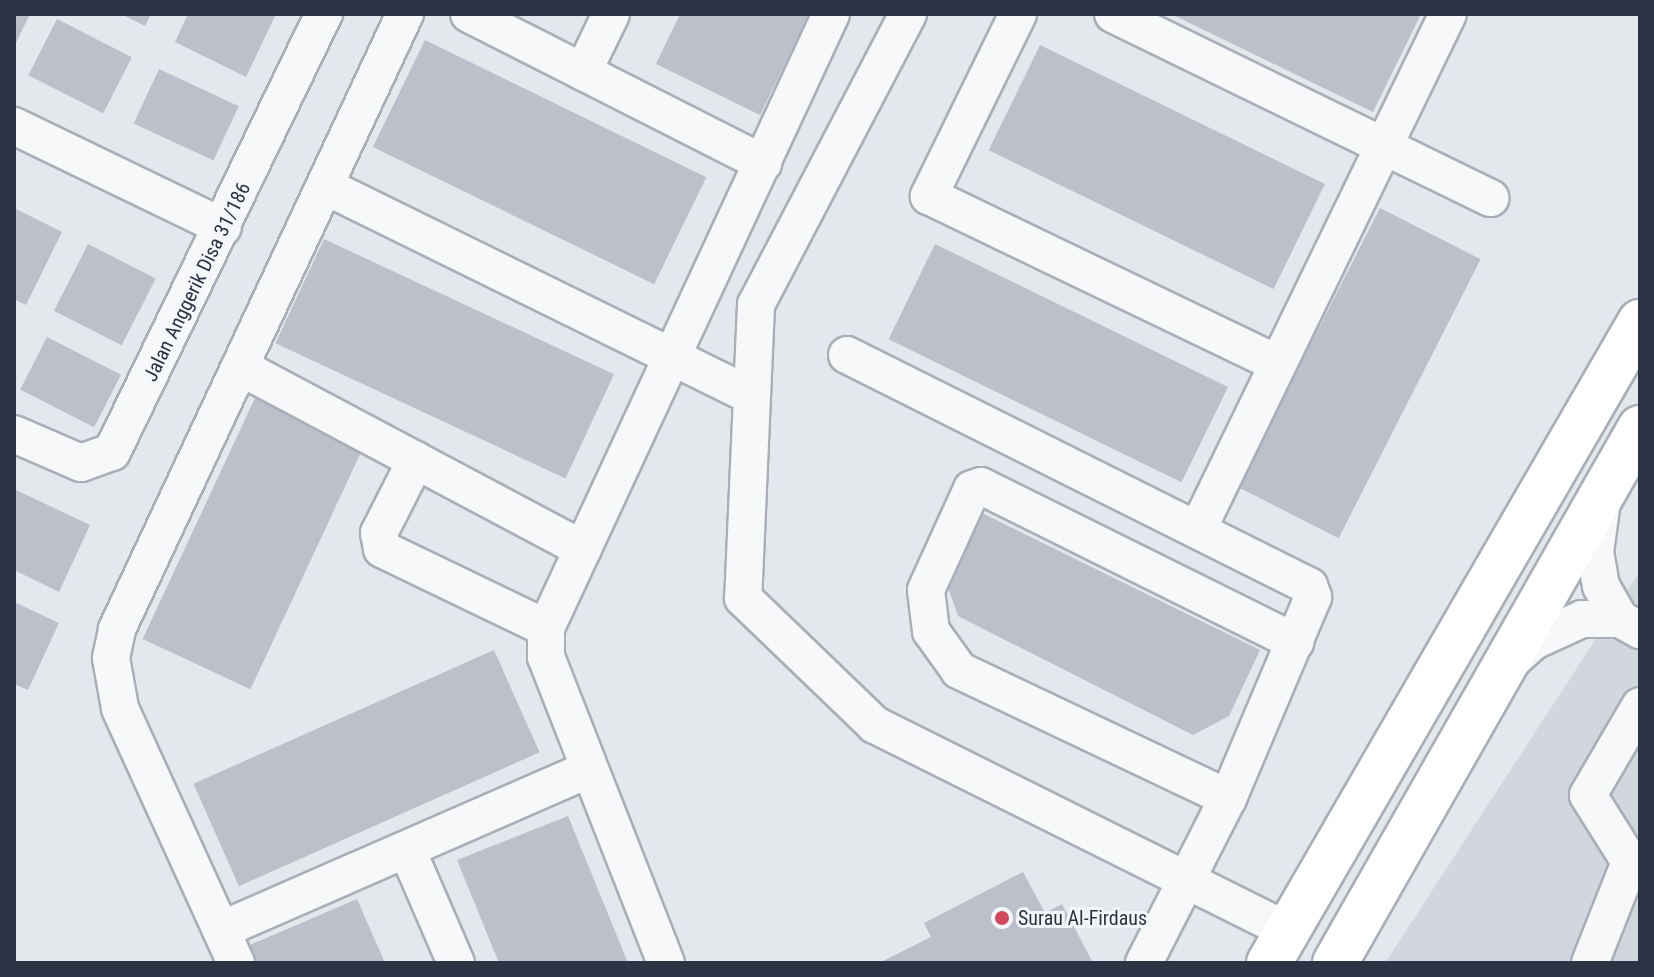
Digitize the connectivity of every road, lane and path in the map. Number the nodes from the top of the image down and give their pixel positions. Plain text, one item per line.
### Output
1 (324, 14) edge
2 (405, 14) edge
3 (469, 14) edge
4 (611, 14) edge
5 (831, 14) edge
6 (908, 14) edge
7 (1018, 14) edge
8 (1113, 14) edge
9 (1448, 14) edge
10 (583, 72) junction
11 (14, 126) edge
12 (1383, 146) junction
13 (763, 163) junction
14 (329, 188) junction
15 (1491, 198) dead end
16 (223, 227) junction
17 (1640, 322) edge
18 (847, 355) dead end
19 (672, 356) junction
20 (1278, 364) junction
21 (242, 368) junction
22 (748, 394) junction
23 (1640, 428) edge
24 (14, 434) edge
25 (416, 460) junction
26 (1604, 492) junction
27 (1198, 529) junction
28 (583, 549) junction
29 (1630, 624) edge
30 (546, 628) junction
31 (1295, 642) junction
32 (1502, 669) junction
33 (1640, 706) edge
34 (587, 770) junction
35 (1228, 798) junction
36 (408, 852) junction
37 (1190, 881) junction
38 (221, 930) junction
39 (1279, 947) edge
40 (236, 963) edge
41 (456, 963) edge
42 (666, 963) edge
43 (1144, 963) edge
44 (1335, 963) edge
45 (1590, 963) edge

1 - 16 street, Jalan Anggerik Disa 31/186
2 - 14 street
3 - 10 street
4 - 10 street
5 - 13 street
6 - 22 street
7 - 20 street
8 - 12 street
9 - 12 street
10 - 13 street
11 - 16 street
12 - 15 street
12 - 20 street
13 - 19 street
14 - 19 street
14 - 21 street
16 - 24 street, Jalan Anggerik Disa 31/186
17 - 39 main road
18 - 27 street
19 - 22 street
19 - 28 street
20 - 27 street
21 - 25 street
21 - 38 street
22 - 37 street
23 - 26 main road
25 - 28 street
25 - 30 street
26 - 29 street
26 - 32 main road
27 - 31 street
28 - 30 street
29 - 32 street
30 - 34 street
31 - 35 street
31 - 35 street
32 - 44 main road
33 - 45 street
34 - 36 street
34 - 42 street
35 - 37 street
36 - 38 street
36 - 41 street
37 - 39 street
37 - 43 street
38 - 40 street

